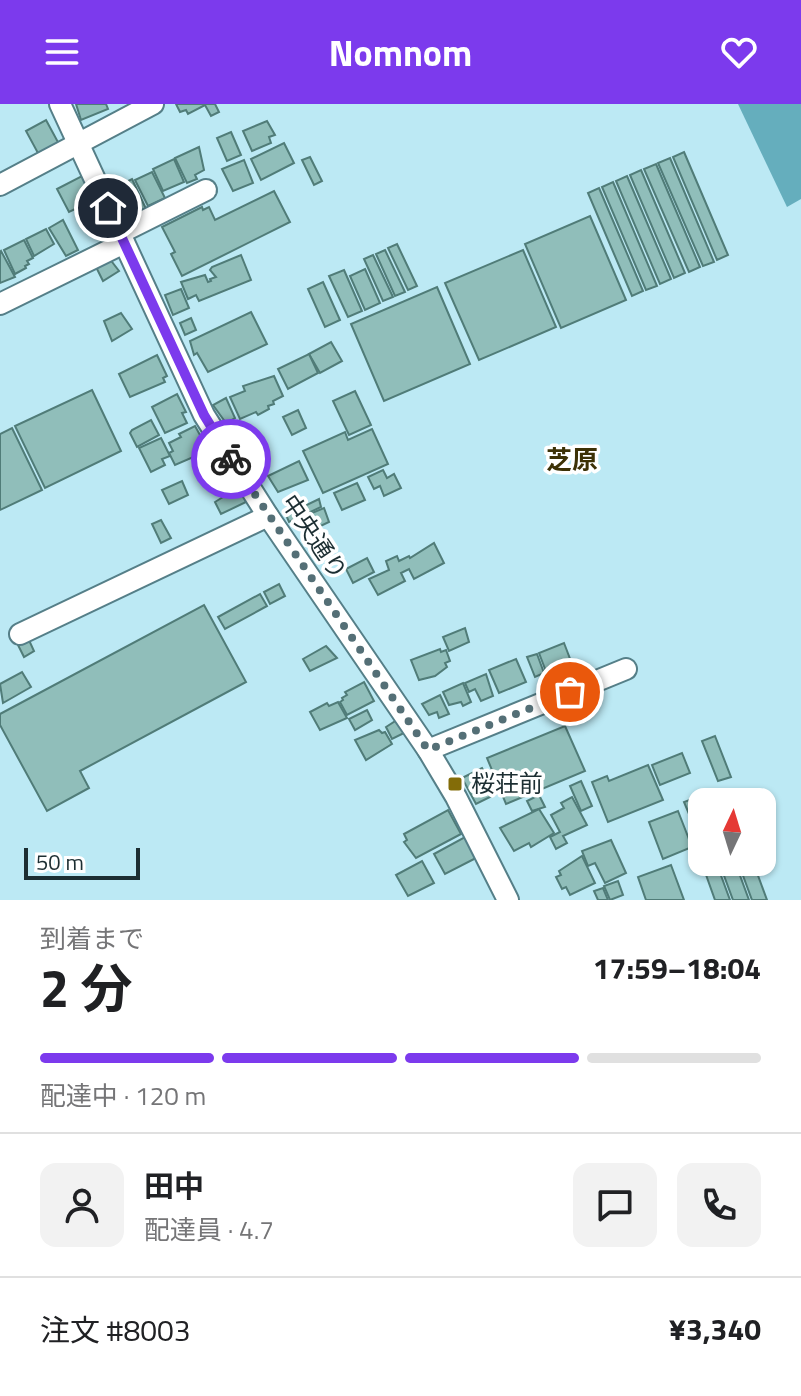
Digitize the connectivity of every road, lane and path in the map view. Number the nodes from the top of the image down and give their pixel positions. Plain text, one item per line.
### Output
1 (60, 104) edge
2 (153, 104) edge
3 (78, 144) junction
4 (0, 185) edge
5 (206, 190) dead end
6 (122, 238) junction
7 (0, 304) edge
8 (268, 516) junction
9 (20, 634) dead end
10 (626, 669) dead end
11 (428, 750) junction
12 (508, 900) edge

1 - 3 street, 中央通り
2 - 3 street
3 - 4 street
3 - 6 street, 中央通り
5 - 6 street
6 - 7 street
6 - 8 street, 中央通り
8 - 9 street
8 - 11 street, 中央通り
10 - 11 street
11 - 12 street, 中央通り

